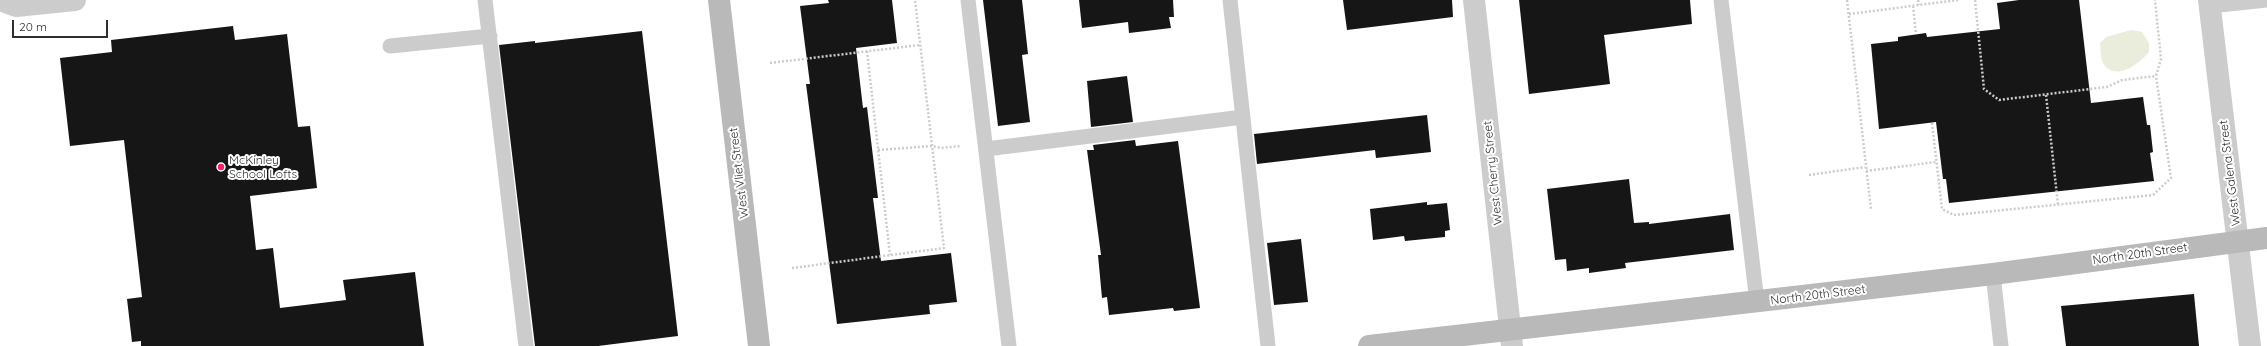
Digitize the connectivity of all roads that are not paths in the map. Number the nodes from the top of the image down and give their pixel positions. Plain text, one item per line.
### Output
1 (75, 0) edge
2 (486, 0) edge
3 (719, 0) edge
4 (968, 0) edge
5 (1230, 0) edge
6 (1474, 0) edge
7 (1721, 0) edge
8 (2267, 0) edge
9 (8, 3) edge
10 (2209, 3) edge
11 (490, 36) junction
12 (390, 46) dead end
13 (1243, 117) junction
14 (985, 146) junction
15 (2267, 238) edge
16 (2238, 241) junction
17 (1993, 274) junction
18 (1757, 302) junction
19 (1511, 338) edge
20 (526, 346) edge
21 (759, 346) edge
22 (1009, 346) edge
23 (1268, 346) edge
24 (1369, 346) edge
25 (2001, 346) edge
26 (2250, 346) edge

1 - 9 street
2 - 11 lane
3 - 21 main road, West Vliet Street
4 - 14 lane
5 - 13 lane
6 - 19 street, West Cherry Street
7 - 18 lane
8 - 10 lane
10 - 16 street, West Galena Street
11 - 12 lane
11 - 20 lane
13 - 14 lane
13 - 23 lane
14 - 22 lane
15 - 16 main road, North 20th Street
16 - 17 main road, North 20th Street
16 - 26 street, West Galena Street
17 - 18 main road, North 20th Street
17 - 25 lane
18 - 19 main road, North 20th Street
19 - 24 main road, North 20th Street

